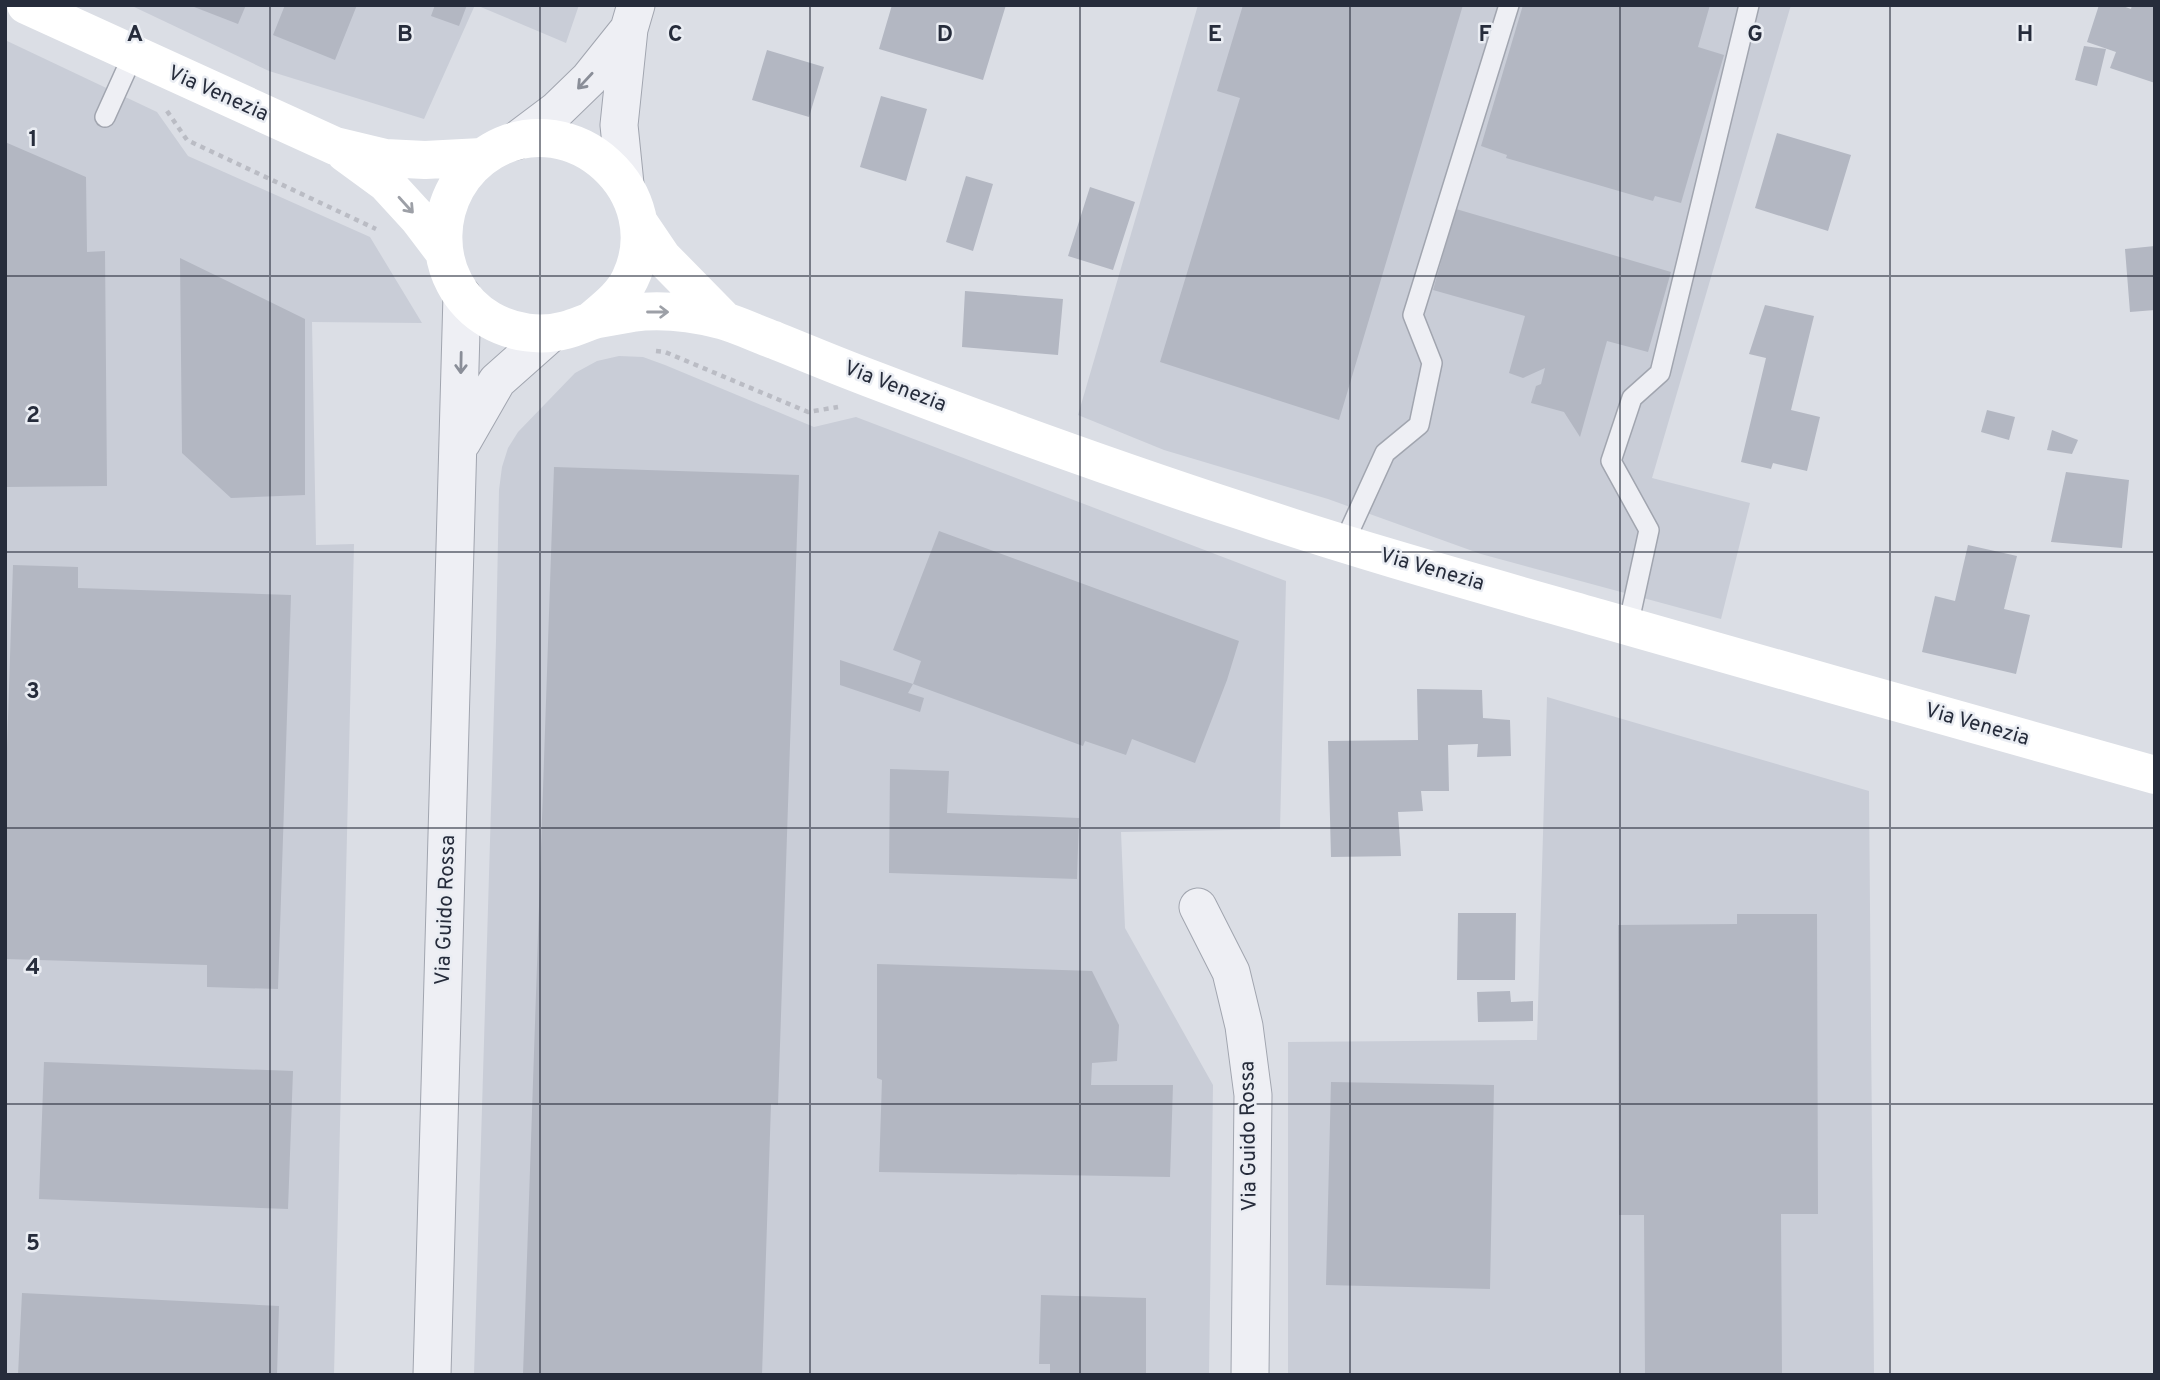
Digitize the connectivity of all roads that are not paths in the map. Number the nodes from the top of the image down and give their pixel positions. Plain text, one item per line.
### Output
1 (26, 5) edge
2 (1508, 5) edge
3 (1749, 5) edge
4 (632, 17) edge
5 (128, 66) junction
6 (105, 117) dead end
7 (516, 141) junction
8 (335, 146) junction
9 (482, 157) junction
10 (625, 184) junction
11 (639, 223) junction
12 (444, 252) junction
13 (462, 295) junction
14 (592, 320) junction
15 (724, 320) junction
16 (550, 334) junction
17 (459, 446) junction
18 (1343, 545) junction
19 (1628, 626) junction
20 (2155, 775) edge
21 (1198, 907) dead end
22 (432, 1375) edge
23 (1250, 1375) edge

1 - 5 main road, Via Venezia
2 - 18 lane
3 - 19 lane
4 -> 7 street
4 - 10 street
5 - 6 lane
5 - 8 main road, Via Venezia
7 - 9 main road, Via Venezia
7 - 10 main road, Via Venezia
8 - 9 main road, Via Venezia
8 -> 12 main road, Via Venezia
9 - 12 main road, Via Venezia
10 - 11 main road, Via Venezia
11 - 14 main road, Via Venezia
11 - 15 main road, Via Venezia
12 - 13 main road, Via Venezia
13 - 16 main road, Via Venezia
13 -> 17 street, Via Guido Rossa
14 -> 15 main road, Via Venezia
14 - 16 main road, Via Venezia
15 - 18 main road, Via Venezia
16 - 17 street, Via Guido Rossa
17 - 22 street, Via Guido Rossa
18 - 19 main road, Via Venezia
19 - 20 main road, Via Venezia
21 - 23 street, Via Guido Rossa

